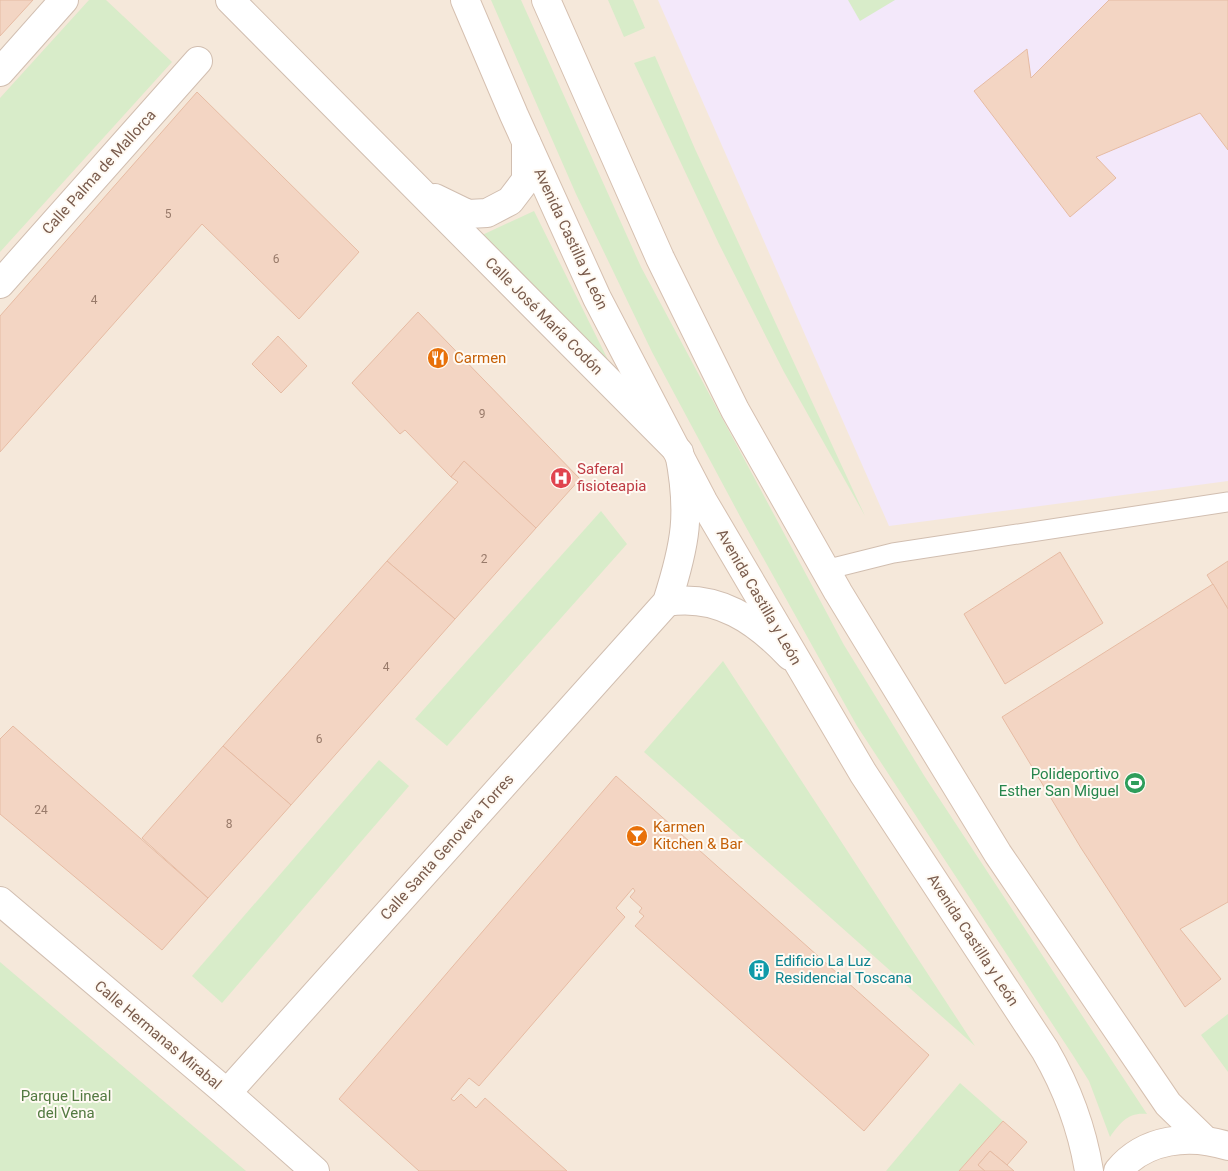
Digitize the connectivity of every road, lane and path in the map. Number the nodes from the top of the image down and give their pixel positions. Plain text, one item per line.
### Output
1 (64, 0) edge
2 (230, 0) edge
3 (465, 0) edge
4 (546, 0) edge
5 (198, 61) dead end
6 (0, 72) edge
7 (526, 142) junction
8 (408, 180) junction
9 (0, 284) edge
10 (679, 452) junction
11 (1228, 502) edge
12 (825, 570) junction
13 (667, 602) junction
14 (796, 663) junction
15 (0, 901) edge
16 (227, 1093) junction
17 (1222, 1145) edge
18 (315, 1171) edge
19 (1090, 1171) edge
20 (1118, 1171) edge

1 - 6 main road
2 - 8 main road, Calle José María Codón
3 - 7 main road, Avenida Castilla y León
4 - 12 main road
5 - 9 main road, Calle Palma de Mallorca
7 - 8 main road, Calle José María Codón
7 - 10 main road, Avenida Castilla y León
8 - 10 main road, Calle José María Codón
10 - 13 main road, Calle Santa Genoveva Torres
10 - 14 main road, Avenida Castilla y León
11 - 12 lane
12 - 17 main road
13 - 14 main road
13 - 16 main road, Calle Santa Genoveva Torres
14 - 19 main road, Avenida Castilla y León
15 - 16 main road, Calle Hermanas Mirabal
16 - 18 main road, Calle Hermanas Mirabal
17 - 20 main road

